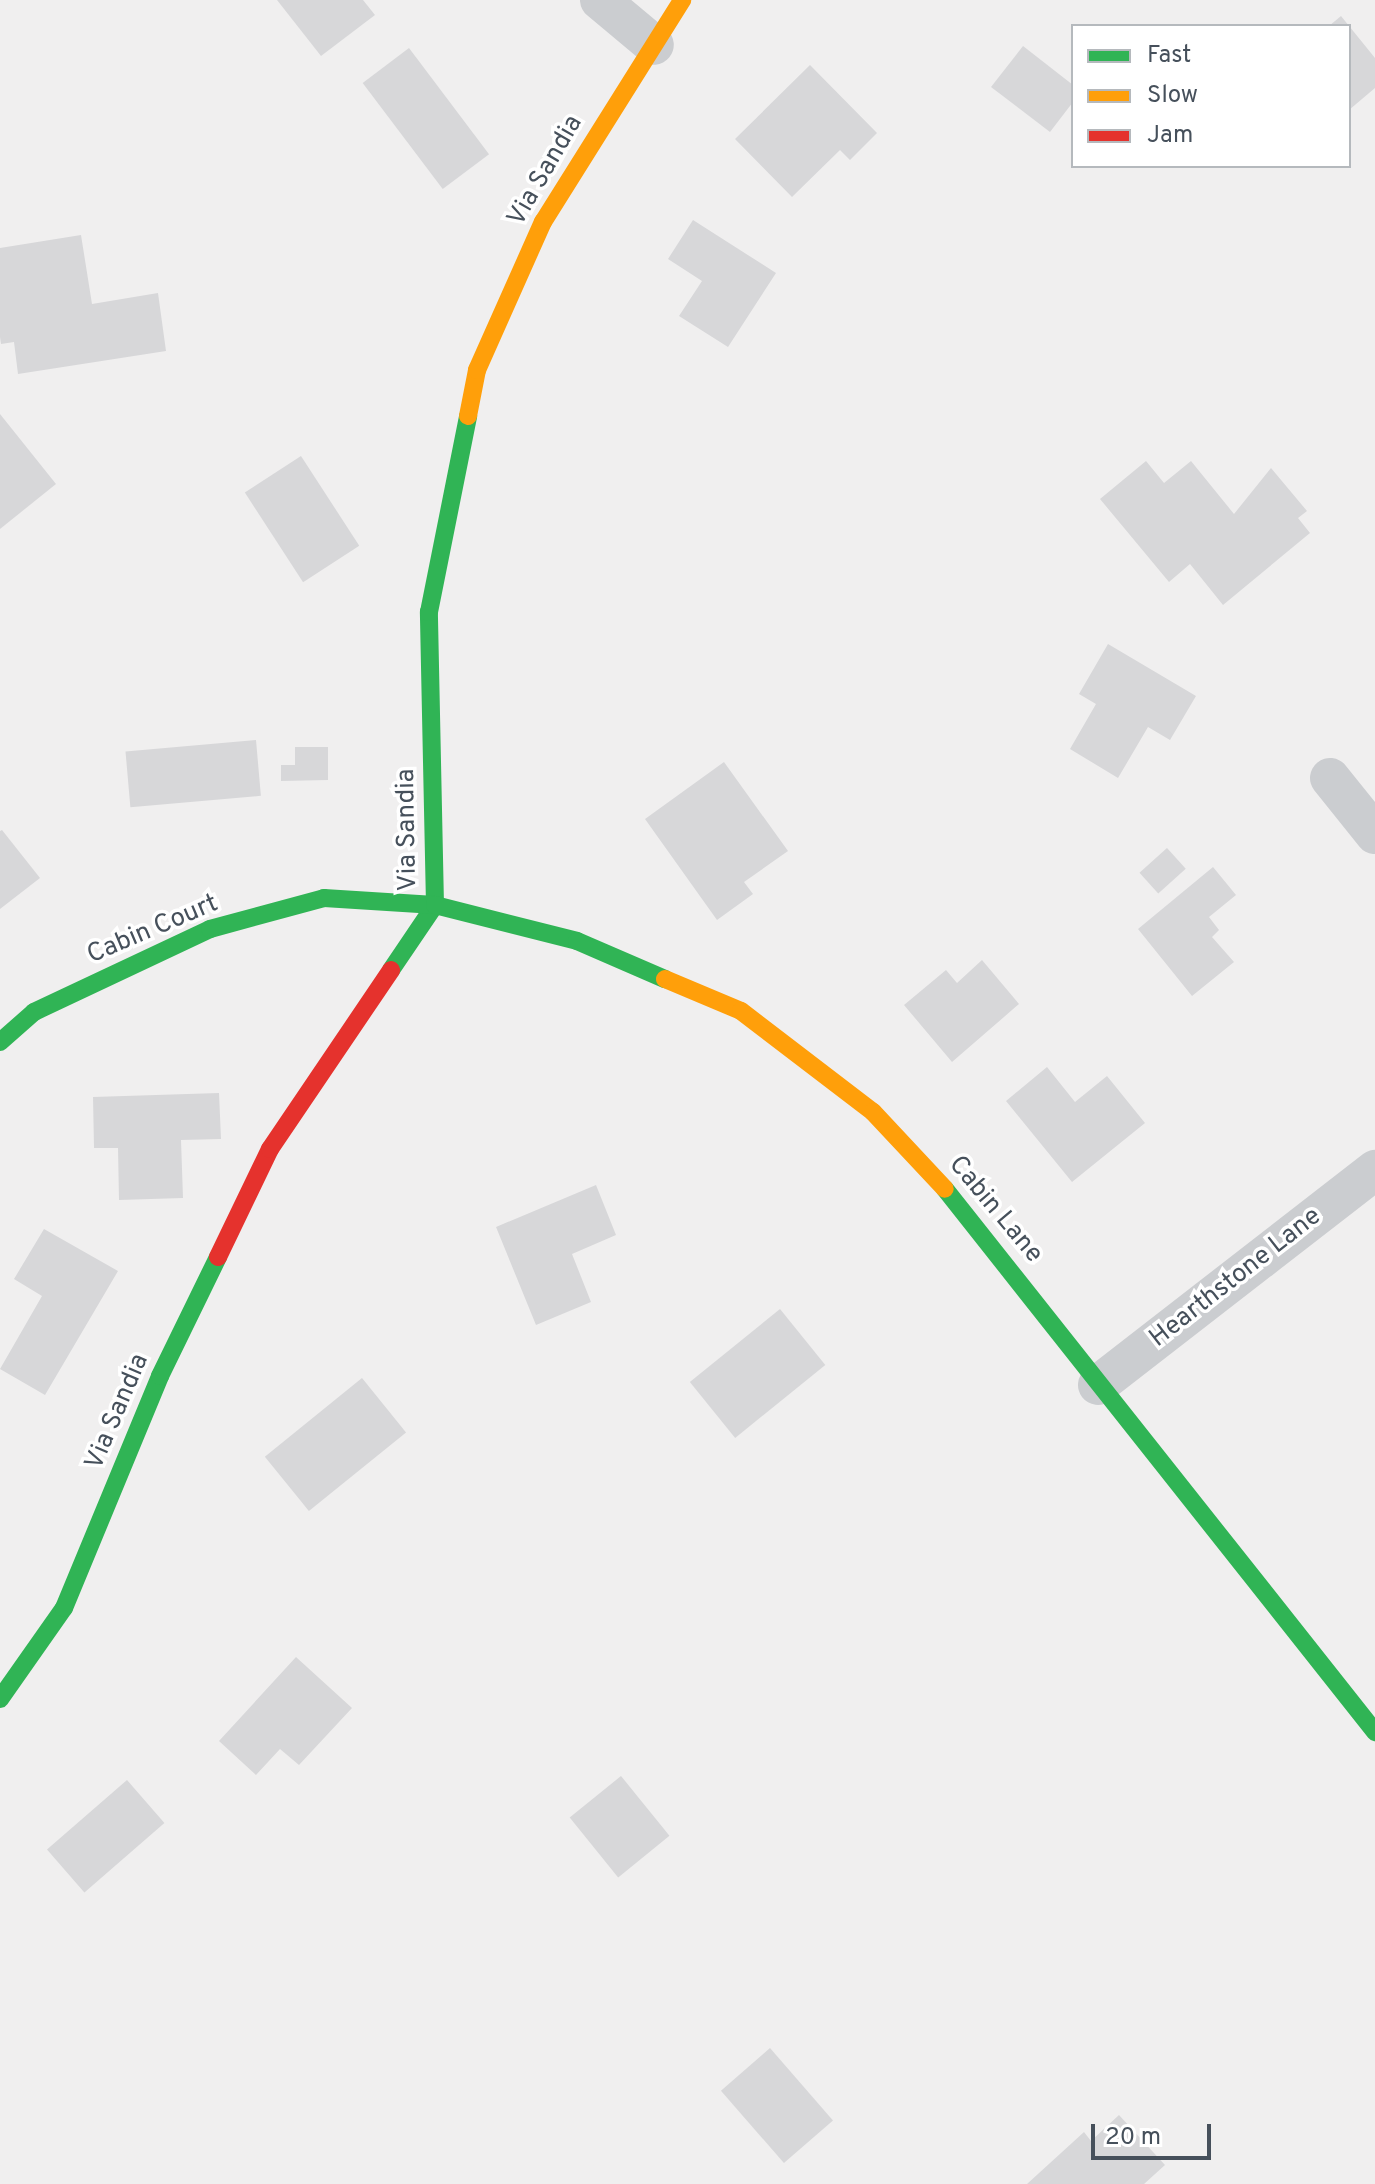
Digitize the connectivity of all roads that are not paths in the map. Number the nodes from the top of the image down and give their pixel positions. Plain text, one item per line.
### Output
1 (600, 0) edge
2 (682, 0) edge
3 (654, 45) junction
4 (1330, 778) dead end
5 (1375, 834) edge
6 (435, 905) junction
7 (0, 1042) edge
8 (1375, 1170) edge
9 (1098, 1385) junction
10 (0, 1699) edge
11 (1375, 1732) edge

1 - 3 street
2 - 3 street, Via Sandia
3 - 6 street, Via Sandia
4 - 5 street
6 - 7 street, Cabin Court
6 - 9 street, Cabin Lane
6 - 10 street, Via Sandia
8 - 9 street, Hearthstone Lane
9 - 11 street, Cabin Lane

